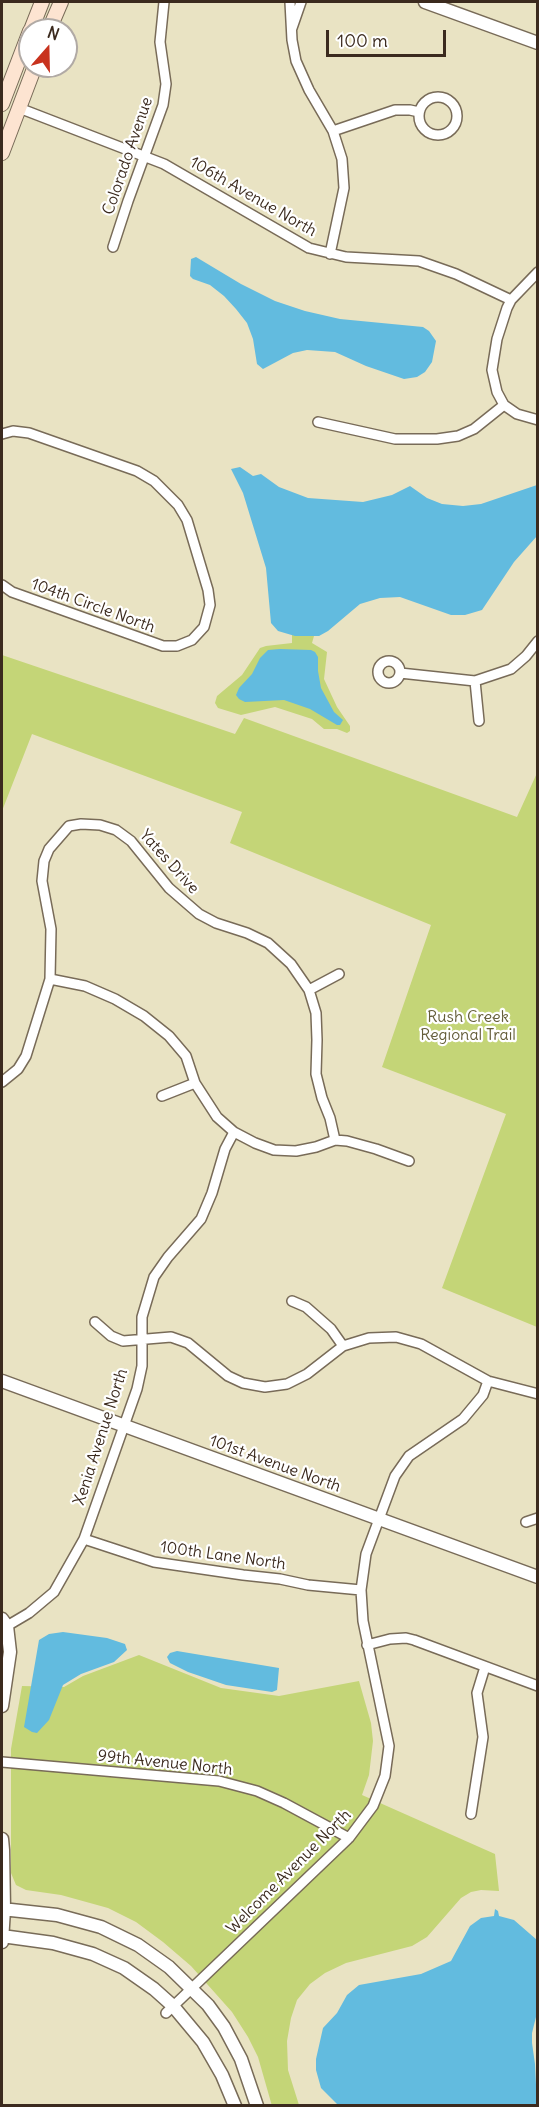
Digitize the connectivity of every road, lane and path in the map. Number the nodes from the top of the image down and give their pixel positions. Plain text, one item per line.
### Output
1 (42, 2) edge
2 (60, 2) edge
3 (164, 2) edge
4 (290, 2) edge
5 (301, 2) edge
6 (425, 2) edge
7 (35, 18) edge
8 (54, 18) edge
9 (292, 29) junction
10 (537, 43) edge
11 (18, 62) edge
12 (30, 78) edge
13 (2, 104) edge
14 (19, 108) junction
15 (419, 112) junction
16 (333, 131) junction
17 (2, 153) edge
18 (145, 156) junction
19 (113, 247) dead end
20 (330, 254) junction
21 (537, 272) edge
22 (511, 300) junction
23 (504, 405) junction
24 (537, 420) edge
25 (318, 422) dead end
26 (2, 434) edge
27 (2, 585) edge
28 (537, 641) edge
29 (400, 673) dead end
30 (475, 681) junction
31 (479, 721) dead end
32 (339, 974) dead end
33 (50, 979) junction
34 (309, 990) junction
35 (2, 1082) edge
36 (195, 1083) junction
37 (162, 1096) dead end
38 (234, 1132) junction
39 (334, 1140) junction
40 (409, 1161) dead end
41 (292, 1301) dead end
42 (94, 1322) dead end
43 (143, 1339) junction
44 (344, 1346) junction
45 (488, 1381) junction
46 (2, 1382) edge
47 (537, 1394) edge
48 (125, 1426) junction
49 (537, 1518) edge
50 (379, 1520) junction
51 (526, 1522) dead end
52 (84, 1539) junction
53 (537, 1577) edge
54 (361, 1590) junction
55 (4, 1622) edge
56 (367, 1645) junction
57 (485, 1667) junction
58 (537, 1686) edge
59 (2, 1706) edge
60 (2, 1762) edge
61 (471, 1814) dead end
62 (349, 1838) junction
63 (2, 1839) edge
64 (3, 1909) edge
65 (2, 1936) edge
66 (2, 1943) edge
67 (192, 1988) junction
68 (170, 2010) junction
69 (235, 2106) edge
70 (257, 2106) edge

1 - 7 main road
2 - 8 main road
3 - 18 street, Colorado Avenue
4 - 9 street
5 - 9 street
6 - 10 street
9 - 16 street
11 - 13 main road
12 - 14 main road
14 - 17 main road
14 - 18 street, 106th Avenue North
15 - 15 street
15 - 16 street
16 - 20 street
18 - 19 street, Colorado Avenue
18 - 20 street, 106th Avenue North
20 - 22 street, 106th Avenue North
21 - 22 street
22 - 23 street
23 - 24 street
23 - 25 street
26 - 27 street, 104th Circle North
28 - 30 street
29 - 30 street
30 - 31 street
32 - 34 street
33 - 34 street, Yates Drive
33 - 35 street, Yates Drive
33 - 36 street
34 - 39 street, Yates Drive
36 - 37 street
36 - 38 street
38 - 39 street
38 - 43 street, Xenia Avenue North
39 - 40 street
41 - 44 street
42 - 43 street
43 - 44 street
43 - 48 street, Xenia Avenue North
44 - 45 street
45 - 47 street
45 - 50 street, Welcome Avenue North
46 - 48 street, 101st Avenue North
48 - 50 street, 101st Avenue North
48 - 52 street, Xenia Avenue North
49 - 51 street
50 - 53 street, 101st Avenue North
50 - 54 street, Welcome Avenue North
52 - 54 street, 100th Lane North
52 - 55 street, Xenia Avenue North
54 - 56 street, Welcome Avenue North
55 - 59 street, Xenia Avenue North
56 - 57 street
56 - 62 street, Welcome Avenue North
57 - 58 street
57 - 61 street
60 - 62 street, 99th Avenue North
62 - 67 street, Welcome Avenue North
63 - 64 street
64 - 65 street
64 - 67 street
65 - 66 street
65 - 68 street
67 - 68 street, Welcome Avenue North
67 - 70 street
68 - 69 street

